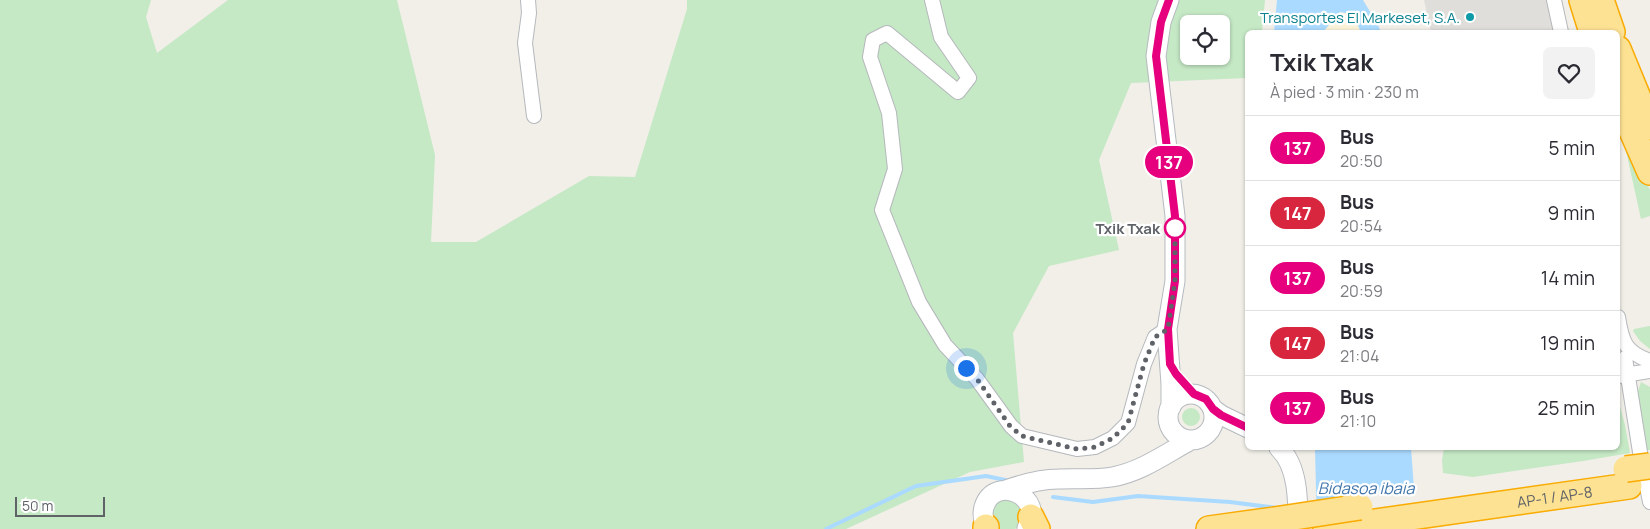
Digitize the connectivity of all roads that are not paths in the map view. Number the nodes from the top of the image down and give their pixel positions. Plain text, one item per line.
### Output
1 (528, 0) edge
2 (932, 0) edge
3 (1169, 0) edge
4 (1554, 0) edge
5 (1582, 0) edge
6 (1601, 0) edge
7 (1561, 30) edge
8 (1591, 30) edge
9 (1611, 30) edge
10 (1620, 54) edge
11 (1620, 104) edge
12 (534, 116) dead end
13 (1650, 127) edge
14 (1650, 172) edge
15 (1168, 329) junction
16 (1620, 330) edge
17 (1170, 364) junction
18 (1635, 371) edge
19 (1194, 394) junction
20 (1170, 407) junction
21 (1213, 409) junction
22 (1245, 427) edge
23 (1171, 428) junction
24 (1245, 429) edge
25 (1210, 431) junction
26 (1191, 440) junction
27 (1280, 450) edge
28 (1161, 458) junction
29 (1639, 476) edge
30 (1060, 478) junction
31 (1006, 490) junction
32 (1650, 502) edge
33 (1361, 516) junction
34 (1032, 521) edge
35 (987, 528) edge
36 (1209, 529) edge
37 (1298, 529) edge
38 (1326, 529) edge

1 - 12 street
2 - 15 street
3 - 15 street
4 - 7 street
5 - 8 highway
6 - 9 highway
10 - 13 highway
11 - 14 highway
15 - 17 street
16 - 18 street
17 - 19 street
17 - 20 street
18 - 32 street
19 - 20 street
19 - 21 street
20 - 23 street
21 - 22 street
21 - 25 street
23 - 26 street
23 - 28 street
24 - 25 street
25 - 26 street
26 - 28 street
27 - 37 street
28 - 30 street
29 - 33 highway, AP-1 / AP-8
30 - 31 street
30 - 34 street
31 - 34 street
31 - 35 street
33 - 36 highway, bridge
33 - 38 highway

